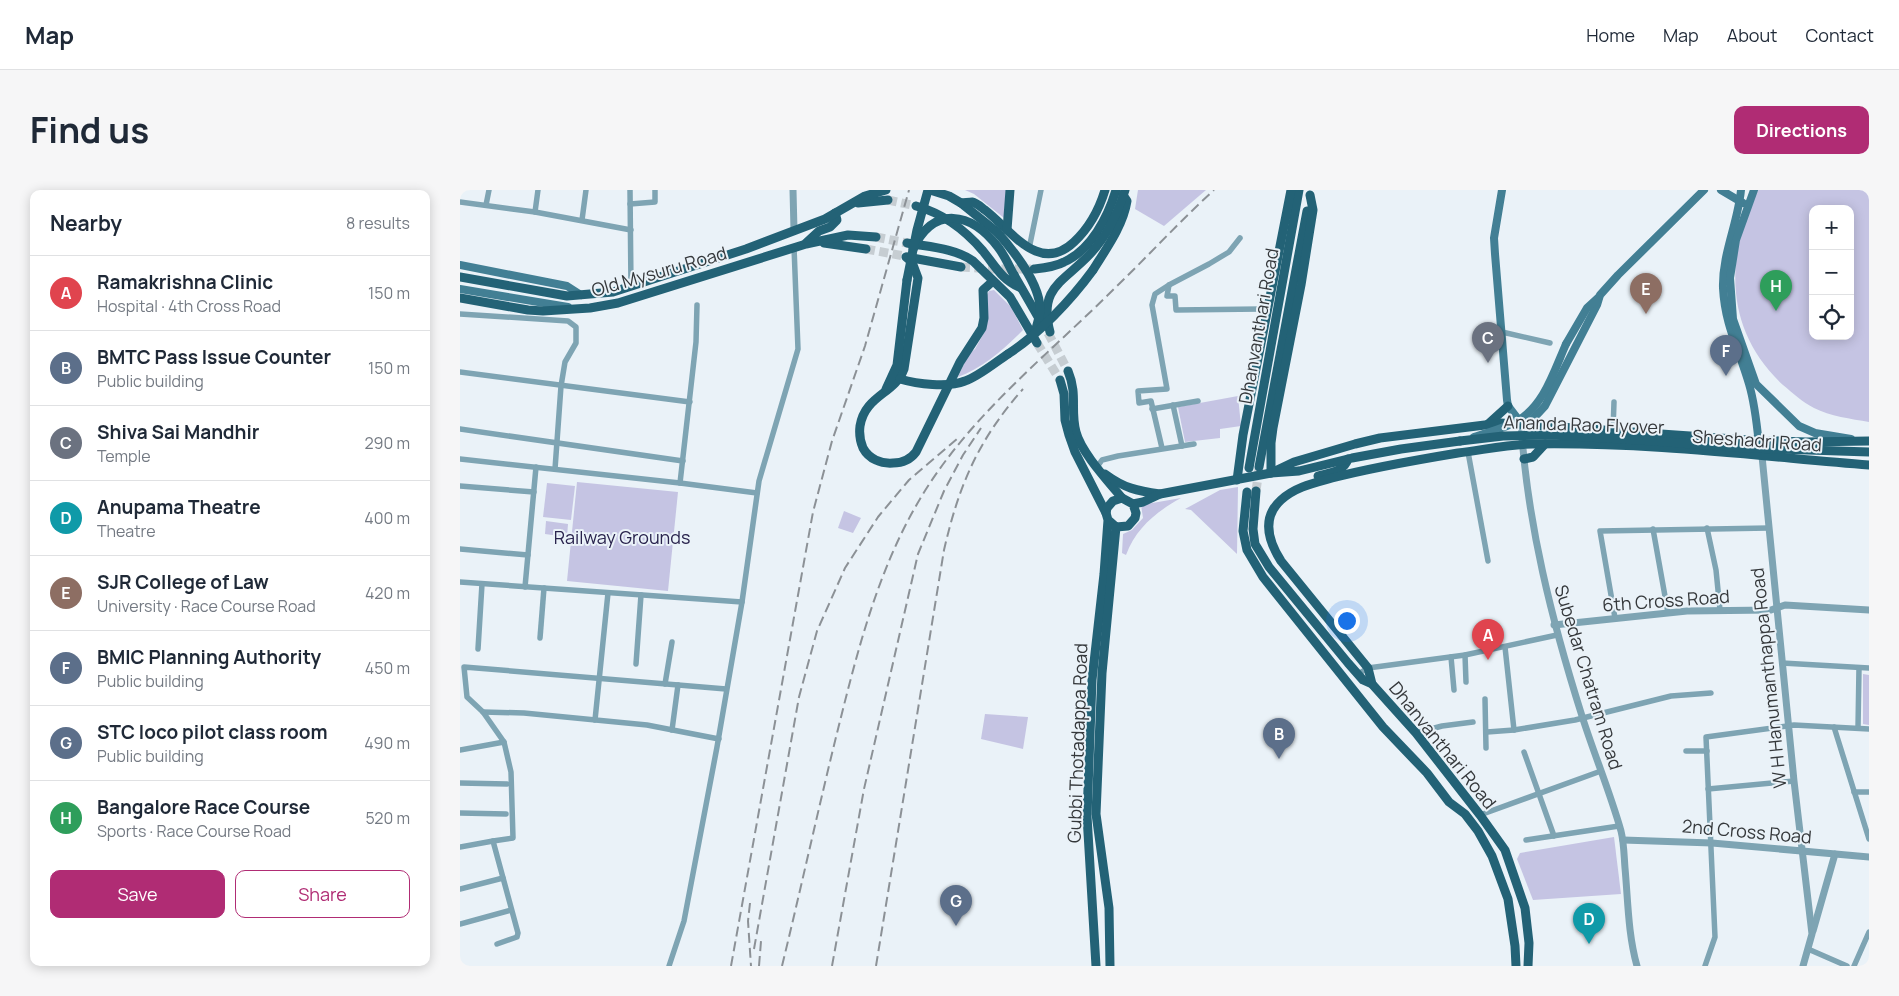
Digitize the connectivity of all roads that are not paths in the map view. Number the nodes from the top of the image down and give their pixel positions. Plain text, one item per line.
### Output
1 (489, 190) edge
2 (538, 190) edge
3 (586, 190) edge
4 (630, 190) edge
5 (655, 190) edge
6 (793, 190) edge
7 (886, 190) tunnel mouth
8 (929, 190) edge
9 (1010, 190) edge
10 (1041, 190) edge
11 (1105, 190) edge
12 (1291, 190) edge
13 (1298, 190) edge
14 (1502, 190) edge
15 (1704, 190) edge
16 (1721, 190) edge
17 (1741, 190) edge
18 (1754, 190) edge
19 (1121, 192) edge
20 (1310, 192) edge
21 (888, 200) tunnel mouth
22 (460, 202) edge
23 (1740, 202) junction
24 (961, 203) junction
25 (630, 204) junction
26 (850, 204) junction
27 (1749, 204) junction
28 (486, 205) junction
29 (916, 206) tunnel mouth
30 (535, 212) junction
31 (835, 213) junction
32 (582, 220) junction
33 (631, 230) junction
34 (794, 230) junction
35 (1008, 230) junction
36 (876, 237) tunnel mouth
37 (1240, 238) dead end
38 (806, 244) junction
39 (910, 246) junction
40 (794, 247) junction
41 (866, 249) tunnel mouth
42 (1029, 249) junction
43 (460, 265) edge
44 (961, 267) tunnel mouth
45 (1034, 269) tunnel mouth
46 (460, 277) edge
47 (993, 281) junction
48 (1168, 285) junction
49 (631, 287) junction
50 (1021, 288) junction
51 (460, 289) edge
52 (581, 295) junction
53 (1600, 295) junction
54 (460, 298) edge
55 (697, 305) dead end
56 (577, 309) junction
57 (1261, 309) dead end
58 (460, 314) edge
59 (1035, 332) junction
60 (1502, 332) junction
61 (1037, 343) tunnel mouth
62 (1550, 343) dead end
63 (1068, 371) tunnel mouth
64 (460, 372) edge
65 (897, 376) junction
66 (1060, 380) tunnel mouth
67 (950, 384) junction
68 (1753, 385) junction
69 (561, 386) junction
70 (1198, 401) dead end
71 (690, 402) junction
72 (1614, 402) dead end
73 (1174, 405) junction
74 (1508, 406) junction
75 (1152, 409) junction
76 (1521, 423) junction
77 (1487, 425) junction
78 (460, 429) edge
79 (1613, 431) junction
80 (1760, 440) junction
81 (1460, 441) junction
82 (1867, 441) edge
83 (557, 443) junction
84 (1194, 444) dead end
85 (1545, 444) junction
86 (1522, 445) junction
87 (1182, 446) junction
88 (1162, 448) junction
89 (1468, 452) junction
90 (1869, 452) edge
91 (1762, 456) junction
92 (460, 459) edge
93 (1348, 459) junction
94 (1524, 460) junction
95 (683, 461) junction
96 (1869, 465) edge
97 (1096, 466) junction
98 (536, 467) junction
99 (1249, 468) tunnel mouth
100 (555, 469) junction
101 (1265, 472) junction
102 (1237, 480) junction
103 (680, 483) junction
104 (460, 486) edge
105 (534, 492) junction
106 (757, 493) junction
107 (1290, 493) junction
108 (1160, 494) junction
109 (1122, 498) junction
110 (1133, 504) junction
111 (1107, 517) junction
112 (1116, 527) junction
113 (1707, 528) junction
114 (1769, 528) junction
115 (1653, 529) junction
116 (460, 549) edge
117 (528, 555) junction
118 (1488, 561) dead end
119 (460, 582) edge
120 (482, 584) junction
121 (525, 587) junction
122 (544, 588) junction
123 (608, 593) junction
124 (641, 595) junction
125 (742, 602) junction
126 (1777, 608) junction
127 (1720, 610) junction
128 (1869, 610) edge
129 (1668, 613) junction
130 (1615, 618) junction
131 (1554, 625) junction
132 (1557, 635) junction
133 (540, 638) dead end
134 (672, 642) dead end
135 (1505, 647) junction
136 (478, 649) dead end
137 (1465, 655) junction
138 (1451, 657) junction
139 (1782, 663) junction
140 (636, 664) dead end
141 (1368, 668) junction
142 (1859, 668) junction
143 (1869, 668) edge
144 (1358, 674) junction
145 (599, 678) junction
146 (1466, 682) dead end
147 (665, 684) junction
148 (1372, 684) junction
149 (678, 685) junction
150 (726, 689) junction
151 (1454, 690) dead end
152 (1711, 693) dead end
153 (1485, 698) dead end
154 (483, 712) junction
155 (1582, 718) junction
156 (595, 720) junction
157 (1473, 722) dead end
158 (1789, 726) junction
159 (1834, 727) junction
160 (1858, 728) junction
161 (1869, 729) edge
162 (672, 730) junction
163 (1514, 730) junction
164 (1486, 732) junction
165 (1416, 733) junction
166 (718, 739) junction
167 (504, 742) junction
168 (1486, 748) dead end
169 (460, 750) edge
170 (1686, 751) dead end
171 (1707, 751) junction
172 (1524, 752) dead end
173 (1601, 771) junction
174 (1794, 781) junction
175 (460, 783) edge
176 (507, 784) dead end
177 (1459, 788) junction
178 (1708, 789) junction
179 (1854, 792) junction
180 (1869, 792) edge
181 (1539, 794) junction
182 (1444, 797) junction
183 (460, 813) edge
184 (506, 814) dead end
185 (1480, 815) junction
186 (1619, 826) junction
187 (1554, 836) junction
188 (1869, 839) edge
189 (1526, 840) dead end
190 (1623, 840) junction
191 (493, 841) junction
192 (1712, 842) junction
193 (460, 847) edge
194 (1801, 850) junction
195 (1835, 854) junction
196 (1869, 857) edge
197 (503, 878) junction
198 (460, 889) edge
199 (511, 910) junction
200 (460, 924) edge
201 (1869, 932) edge
202 (1812, 934) junction
203 (497, 944) dead end
204 (1808, 949) junction
205 (669, 966) edge
206 (1096, 966) edge
207 (1110, 966) edge
208 (1516, 966) edge
209 (1528, 966) edge
210 (1637, 966) edge
211 (1704, 966) edge
212 (1804, 966) edge
213 (1847, 966) edge
214 (1854, 966) edge

1 - 28 street
2 - 30 street
3 - 32 street
4 - 25 street
5 - 25 street
6 - 34 street
7 - 26 main road, Old Mysuru Road
8 - 24 main road
8 - 39 main road, bridge
9 - 35 main road
10 - 42 street
11 - 42 main road
12 - 102 main road
13 - 99 main road, Dhanvanthari Road
14 - 60 main road
15 - 53 main road
16 - 23 main road
17 - 23 main road
18 - 27 main road
19 - 45 main road
19 - 50 main road
19 - 59 main road, bridge
20 - 101 main road, Dhanvanthari Road
20 - 101 main road
21 - 26 main road
22 - 28 street
23 - 27 main road
23 - 68 main road
24 - 35 main road
24 - 59 main road, bridge
25 - 33 street
26 - 31 main road, Old Mysuru Road
27 - 68 main road
28 - 30 street
29 - 50 main road
30 - 32 street
31 - 34 main road, Old Mysuru Road
31 - 38 main road
32 - 33 street
33 - 49 street
34 - 49 main road, Old Mysuru Road
35 - 42 main road
36 - 38 main road
37 - 48 street
38 - 40 main road, Old Mysuru Road
38 - 41 main road
39 - 47 main road
39 - 50 main road, bridge
39 - 65 main road, bridge
40 - 56 main road, Old Mysuru Road
40 - 106 street
43 - 52 main road
44 - 65 main road
46 - 52 main road, Old Mysuru Road
47 - 61 main road
47 - 67 main road
48 - 57 street
48 - 75 street
49 - 52 main road, Old Mysuru Road
51 - 56 main road
53 - 76 main road
53 - 81 main road, bridge
54 - 56 main road, Old Mysuru Road
55 - 71 street
58 - 69 street
59 - 67 main road, bridge
60 - 62 street
60 - 74 main road
63 - 97 main road
64 - 69 street
65 - 67 main road
65 - 67 main road
66 - 111 main road
68 - 80 main road, W H Hanumanthappa Road
68 - 82 main road
69 - 71 street
69 - 83 street
70 - 73 street
71 - 95 street
72 - 79 street
73 - 75 street
73 - 87 street
74 - 76 main road
74 - 77 main road
75 - 88 street
76 - 77 main road
76 - 79 main road
76 - 86 street, Subedar Chatram Road
77 - 101 main road
78 - 83 street
79 - 80 main road
80 - 82 main road
80 - 91 main road, W H Hanumanthappa Road
81 - 90 main road, Ananda Rao Flyover, bridge
81 - 93 main road, Ananda Rao Flyover
83 - 95 street
83 - 100 street
84 - 87 street
85 - 86 main road, Sheshadri Road
85 - 91 main road, Sheshadri Road
85 - 94 main road
86 - 89 main road, Sheshadri Road
86 - 94 street, Subedar Chatram Road
87 - 88 street
88 - 97 street
89 - 107 main road, Sheshadri Road
89 - 118 street
91 - 96 main road, Sheshadri Road
91 - 114 street, W H Hanumanthappa Road
92 - 98 street
93 - 101 main road, Ananda Rao Flyover
93 - 107 main road
94 - 131 street, Subedar Chatram Road
95 - 103 street
97 - 108 main road
97 - 109 main road
98 - 100 street
98 - 105 street
100 - 103 street
101 - 102 main road
102 - 108 main road
103 - 106 street
104 - 105 street
105 - 117 street
106 - 125 street
107 - 141 main road
108 - 110 main road
109 - 110 main road
109 - 111 main road
110 - 112 main road
111 - 112 main road
111 - 206 main road, Gubbi Thotadappa Road
112 - 207 main road, Gubbi Thotadappa Road
113 - 114 street
113 - 115 street
113 - 127 street
114 - 126 street, W H Hanumanthappa Road
115 - 129 street
115 - 130 street
116 - 117 street
117 - 121 street
119 - 120 street
120 - 121 street
120 - 136 street
121 - 122 street
122 - 123 street
122 - 133 street
123 - 124 street
123 - 145 street
124 - 125 street
124 - 140 street
125 - 150 street
126 - 127 street, 6th Cross Road
126 - 128 street, 6th Cross Road
126 - 139 street, W H Hanumanthappa Road
127 - 129 street, 6th Cross Road
129 - 130 street, 6th Cross Road
130 - 131 street, 6th Cross Road
131 - 132 street, Subedar Chatram Road
132 - 135 street
132 - 155 street, Subedar Chatram Road
134 - 147 street
135 - 137 street
135 - 163 street
137 - 138 street
137 - 146 street
138 - 141 street
138 - 151 street
139 - 142 street
139 - 158 street, W H Hanumanthappa Road
141 - 144 street
141 - 148 main road
142 - 143 street
142 - 160 street
144 - 148 main road, Dhanvanthari Road
144 - 182 main road, Dhanvanthari Road
145 - 147 street
145 - 154 street
145 - 156 street
147 - 149 street
148 - 165 main road, Dhanvanthari Road
149 - 150 street
149 - 162 street
150 - 166 street
152 - 155 street
153 - 164 street
154 - 156 street
154 - 167 street
155 - 163 street
155 - 173 street, Subedar Chatram Road
156 - 162 street
157 - 165 street
158 - 159 street
158 - 171 street
158 - 174 street, W H Hanumanthappa Road
159 - 160 street
159 - 179 street
160 - 161 street
162 - 166 street
163 - 164 street
164 - 168 street
165 - 177 main road, Dhanvanthari Road
166 - 205 street
167 - 169 street
167 - 191 street
170 - 171 street
171 - 178 street
172 - 181 street
173 - 181 street
173 - 186 street, Subedar Chatram Road
174 - 178 street
174 - 194 street, W H Hanumanthappa Road
175 - 176 street
177 - 182 main road
177 - 185 main road, Dhanvanthari Road
178 - 192 street
179 - 180 street
179 - 188 street
181 - 185 street
181 - 187 street
182 - 208 main road, Dhanvanthari Road
183 - 184 street
185 - 209 main road, Dhanvanthari Road
186 - 187 street
186 - 190 street, Subedar Chatram Road
187 - 189 street
190 - 192 street, 2nd Cross Road
190 - 210 street, Subedar Chatram Road
191 - 193 street
191 - 197 street
192 - 194 street, 2nd Cross Road
192 - 211 street
194 - 195 street, 2nd Cross Road
194 - 202 street, W H Hanumanthappa Road
195 - 196 street, 2nd Cross Road
195 - 202 street
197 - 198 street
197 - 199 street
199 - 200 street
199 - 203 street
201 - 214 street
202 - 204 street, W H Hanumanthappa Road
204 - 212 street, W H Hanumanthappa Road
204 - 213 street

